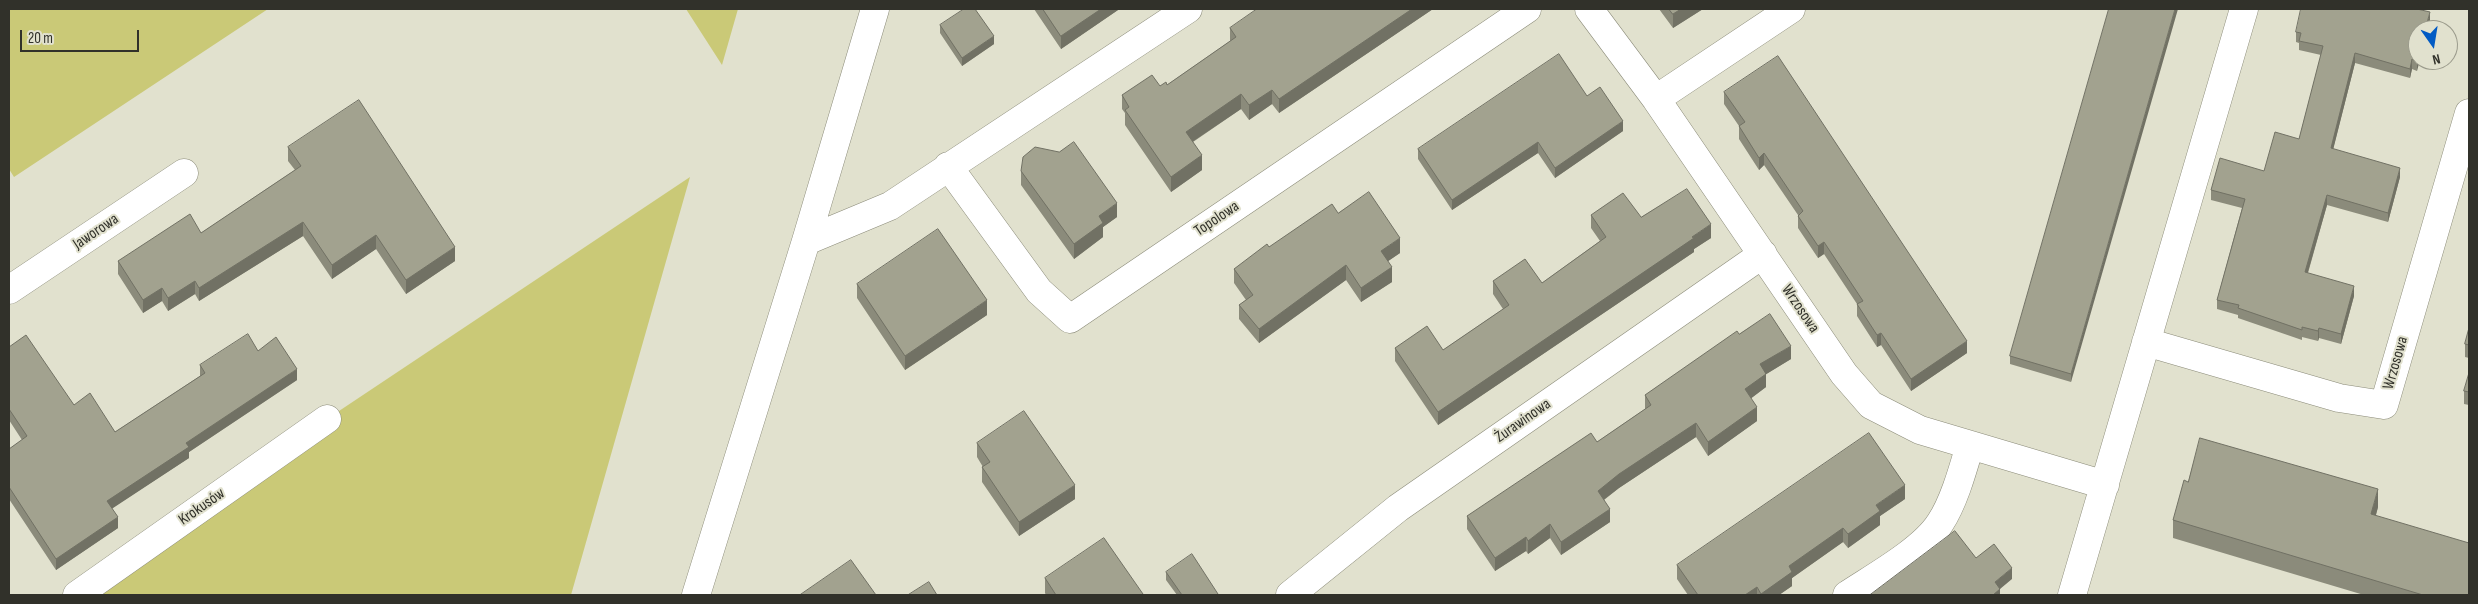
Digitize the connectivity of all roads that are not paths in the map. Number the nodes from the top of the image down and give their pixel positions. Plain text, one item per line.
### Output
1 (875, 9) edge
2 (1188, 9) edge
3 (1527, 9) edge
4 (1589, 9) edge
5 (1791, 9) edge
6 (2244, 9) edge
7 (1656, 99) junction
8 (2469, 113) edge
9 (948, 166) junction
10 (184, 173) dead end
11 (806, 242) junction
12 (1763, 254) junction
13 (9, 290) edge
14 (2146, 342) junction
15 (326, 419) dead end
16 (1970, 445) junction
17 (2105, 485) junction
18 (77, 595) edge
19 (696, 595) edge
20 (1290, 595) edge
21 (1847, 595) edge
22 (2072, 595) edge

1 - 11 street
2 - 9 street
3 - 9 street, Topolowa
4 - 7 street, Wrzosowa
5 - 7 street
6 - 14 street
7 - 12 street, Wrzosowa
8 - 14 street, Wrzosowa
9 - 11 street
10 - 13 street, Jaworowa
11 - 19 street
12 - 16 street, Wrzosowa
12 - 20 street, Żurawinowa
14 - 17 street
15 - 18 street, Krokusów
16 - 17 street, Wrzosowa
16 - 21 street
17 - 22 street

